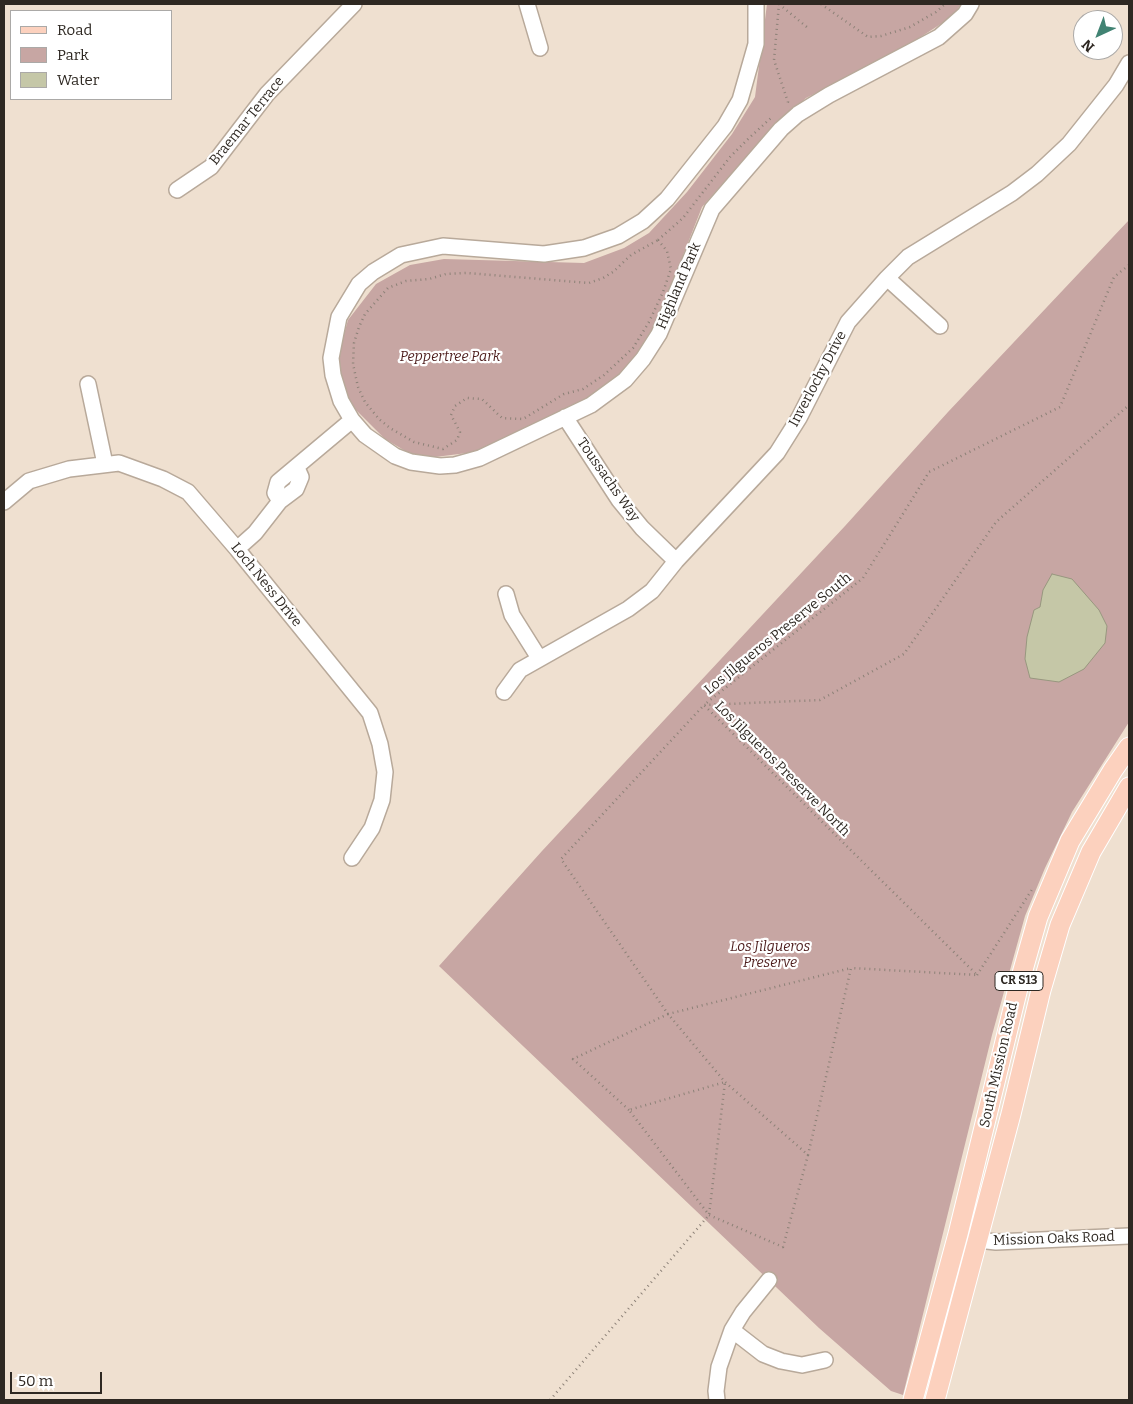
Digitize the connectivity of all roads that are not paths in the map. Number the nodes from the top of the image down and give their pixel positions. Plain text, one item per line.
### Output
1 (354, 4) edge
2 (527, 4) edge
3 (756, 4) edge
4 (971, 4) edge
5 (540, 48) dead end
6 (1129, 63) edge
7 (177, 190) dead end
8 (887, 278) junction
9 (940, 326) dead end
10 (88, 384) dead end
11 (566, 417) junction
12 (352, 420) junction
13 (105, 464) junction
14 (4, 502) edge
15 (237, 549) junction
16 (676, 561) junction
17 (506, 594) dead end
18 (539, 658) junction
19 (504, 692) dead end
20 (1129, 746) edge
21 (1129, 787) edge
22 (352, 858) dead end
23 (1129, 1236) edge
24 (978, 1240) junction
25 (769, 1280) dead end
26 (732, 1330) junction
27 (825, 1360) dead end
28 (717, 1400) edge
29 (913, 1400) edge
30 (935, 1400) edge

1 - 7 street, Braemar Terrace
2 - 5 street
3 - 12 street, Highland Park
4 - 11 street, Highland Park
6 - 8 street, Inverlochy Drive
8 - 9 street
8 - 16 street, Inverlochy Drive
10 - 13 street
11 - 12 street, Highland Park
11 - 16 street, Toussachs Way
12 - 15 street
13 - 14 street, Loch Ness Drive
13 - 15 street, Loch Ness Drive
15 - 22 street, Loch Ness Drive
16 - 18 street, Inverlochy Drive
17 - 18 street
18 - 19 street, Inverlochy Drive
20 - 29 main road, South Mission Road / CR S13
21 - 24 main road, South Mission Road / CR S13
23 - 24 street, Mission Oaks Road
24 - 30 main road, South Mission Road / CR S13
25 - 26 street
26 - 27 street
26 - 28 street

